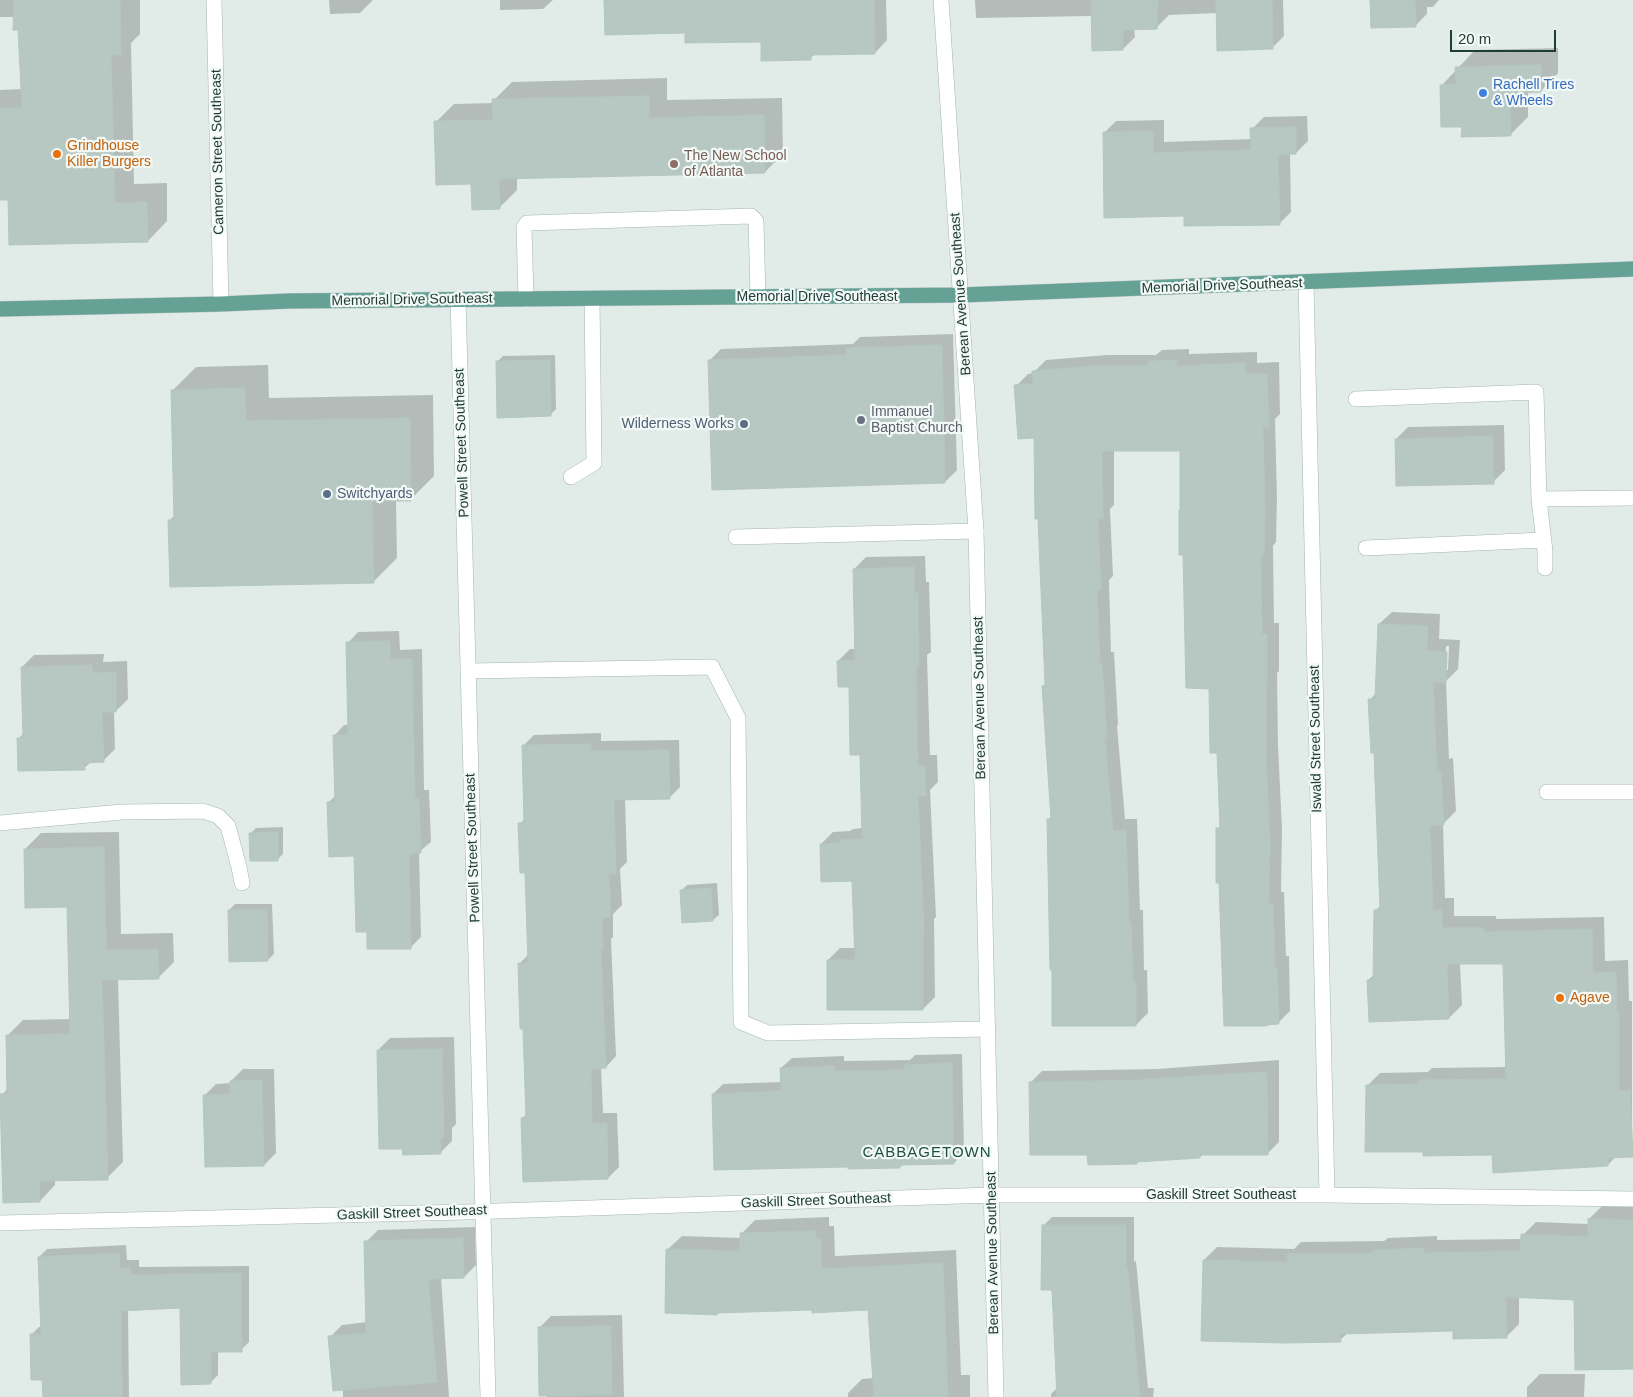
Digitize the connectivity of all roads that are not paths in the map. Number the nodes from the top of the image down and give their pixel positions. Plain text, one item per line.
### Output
1 (214, 0) edge
2 (941, 0) edge
3 (1633, 270) edge
4 (1306, 283) junction
5 (961, 295) junction
6 (758, 297) junction
7 (592, 298) junction
8 (458, 299) junction
9 (526, 299) junction
10 (221, 304) junction
11 (0, 308) edge
12 (1356, 399) dead end
13 (571, 477) dead end
14 (1633, 498) edge
15 (1539, 499) junction
16 (976, 531) junction
17 (736, 537) dead end
18 (1543, 540) junction
19 (1366, 548) dead end
20 (1545, 568) dead end
21 (468, 671) junction
22 (1547, 792) dead end
23 (1633, 792) edge
24 (0, 823) edge
25 (242, 883) dead end
26 (988, 1028) junction
27 (992, 1195) junction
28 (1326, 1195) junction
29 (1633, 1199) edge
30 (482, 1211) junction
31 (0, 1223) edge
32 (488, 1397) edge
33 (996, 1397) edge

1 - 10 street, Cameron Street Southeast
2 - 5 street, Berean Avenue Southeast
3 - 4 main road, Memorial Drive Southeast
4 - 5 main road, Memorial Drive Southeast
4 - 28 street, Iswald Street Southeast
5 - 6 main road, Memorial Drive Southeast
5 - 16 street, Berean Avenue Southeast
6 - 7 main road, Memorial Drive Southeast
6 - 9 street
7 - 9 main road, Memorial Drive Southeast
7 - 13 street
8 - 9 main road, Memorial Drive Southeast
8 - 10 main road, Memorial Drive Southeast
8 - 21 street, Powell Street Southeast
10 - 11 main road, Memorial Drive Southeast
12 - 15 street
14 - 15 street
15 - 18 street
16 - 17 street
16 - 26 street, Berean Avenue Southeast
18 - 19 street
18 - 20 street
21 - 26 street
21 - 30 street, Powell Street Southeast
22 - 23 street
24 - 25 street
26 - 27 street, Berean Avenue Southeast
27 - 28 street, Gaskill Street Southeast
27 - 30 street, Gaskill Street Southeast
27 - 33 street, Berean Avenue Southeast
28 - 29 street, Gaskill Street Southeast
30 - 31 street, Gaskill Street Southeast
30 - 32 street, Powell Street Southeast

